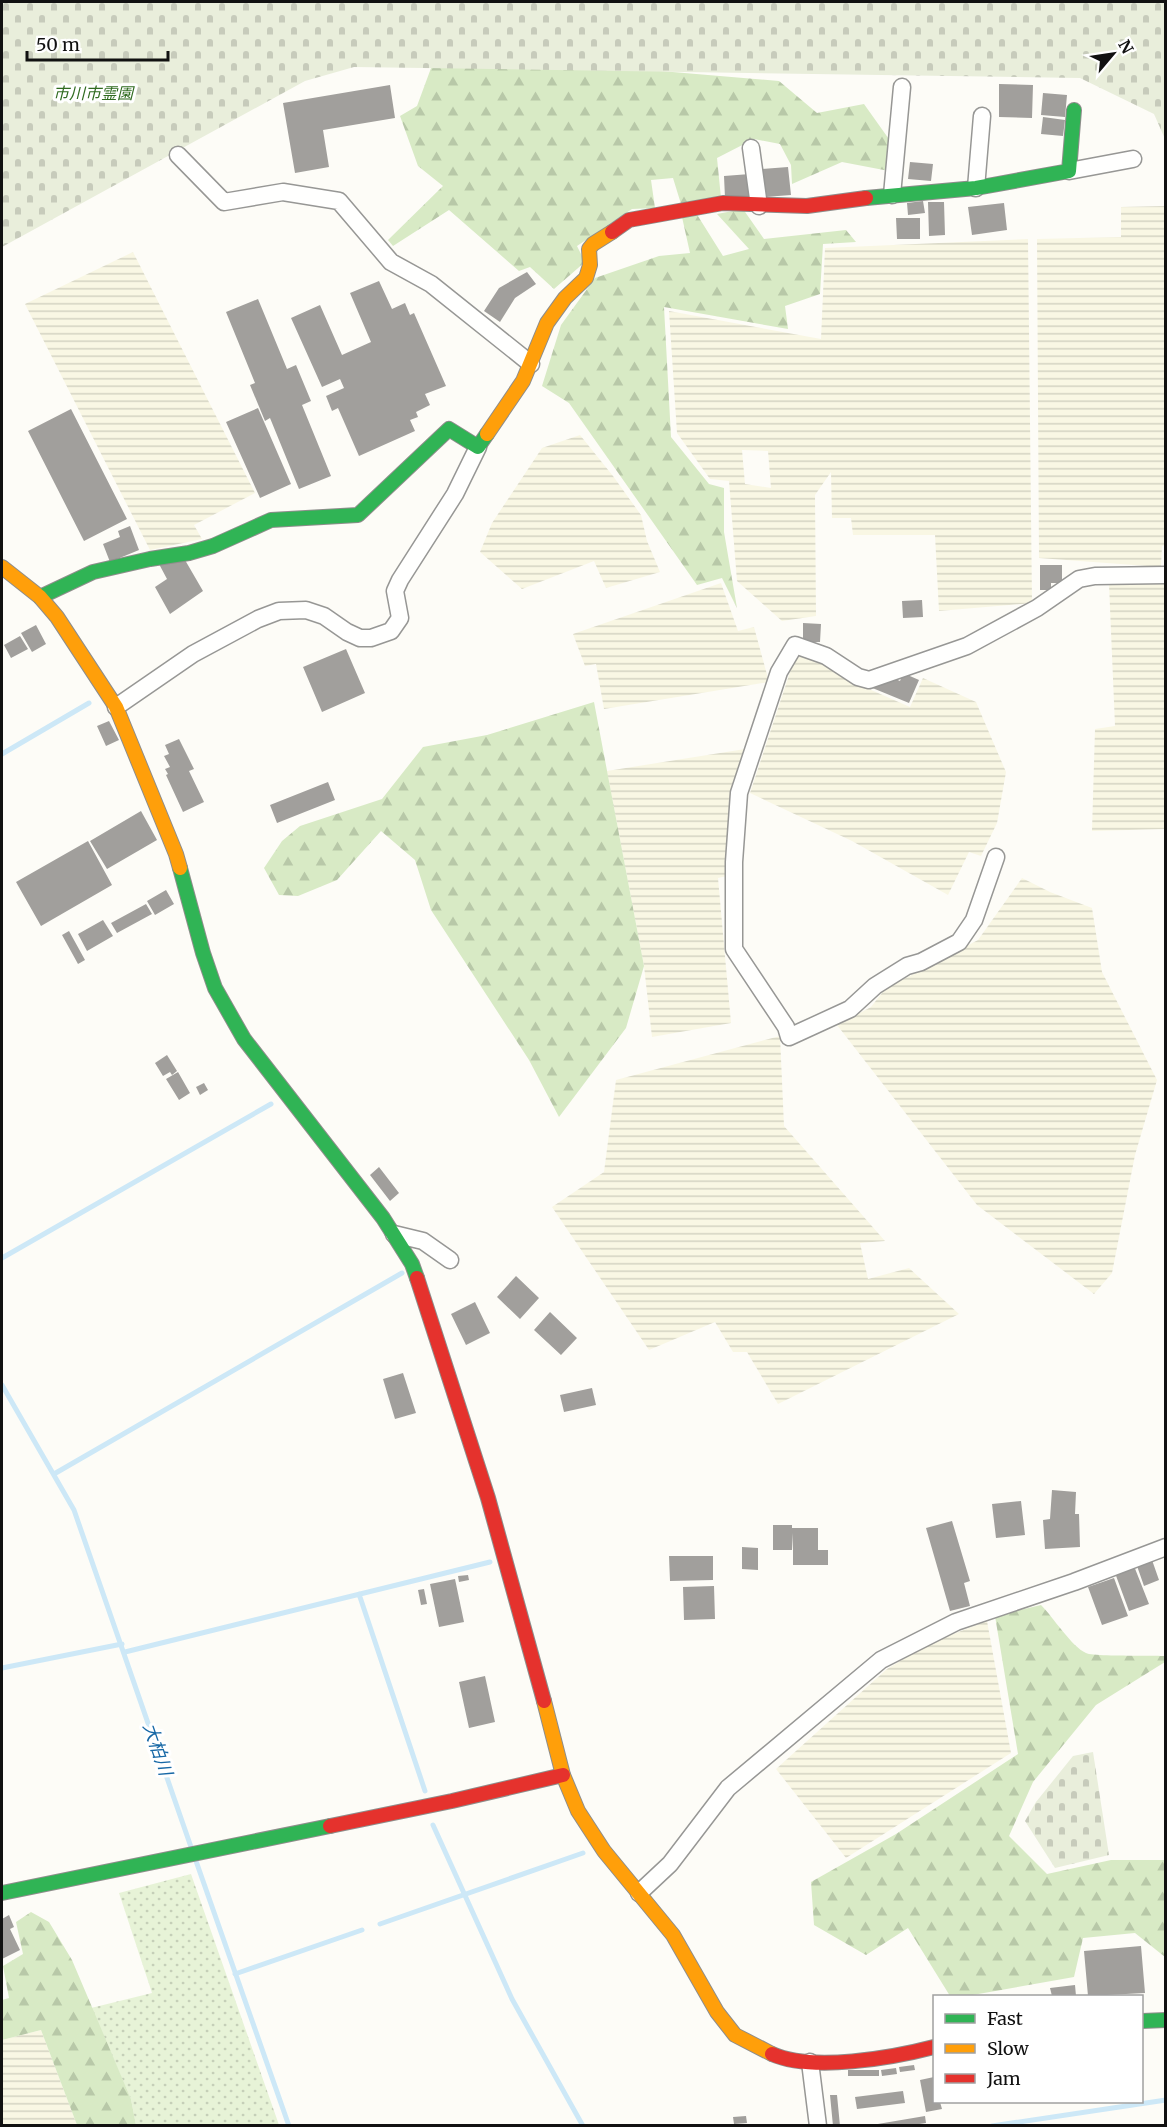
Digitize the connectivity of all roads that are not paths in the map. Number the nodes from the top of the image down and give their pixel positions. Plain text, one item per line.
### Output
1 (902, 87) dead end
2 (1074, 110) dead end
3 (982, 116) dead end
4 (751, 148) dead end
5 (178, 155) dead end
6 (1133, 159) dead end
7 (1069, 171) junction
8 (976, 188) junction
9 (892, 195) junction
10 (759, 206) junction
11 (531, 364) junction
12 (478, 447) junction
13 (2, 567) edge
14 (1166, 575) edge
15 (40, 597) junction
16 (116, 707) junction
17 (996, 857) dead end
18 (394, 1234) junction
19 (450, 1260) dead end
20 (1166, 1547) edge
21 (563, 1775) junction
22 (2, 1893) edge
23 (639, 1893) junction
24 (1166, 2020) edge
25 (1143, 2021) edge
26 (933, 2047) edge
27 (810, 2062) junction
28 (818, 2126) edge

1 - 9 street
2 - 7 street
3 - 8 street
4 - 10 street
5 - 11 street
6 - 7 street
7 - 8 street
8 - 9 street
9 - 10 street
10 - 11 street
11 - 12 street
12 - 15 street
12 - 16 street
13 - 15 street
14 - 17 street
15 - 16 street
16 - 18 street
18 - 19 street
18 - 21 street
20 - 23 street
21 - 22 street
21 - 23 street
23 - 27 street
24 - 25 street
26 - 27 street
27 - 28 street

